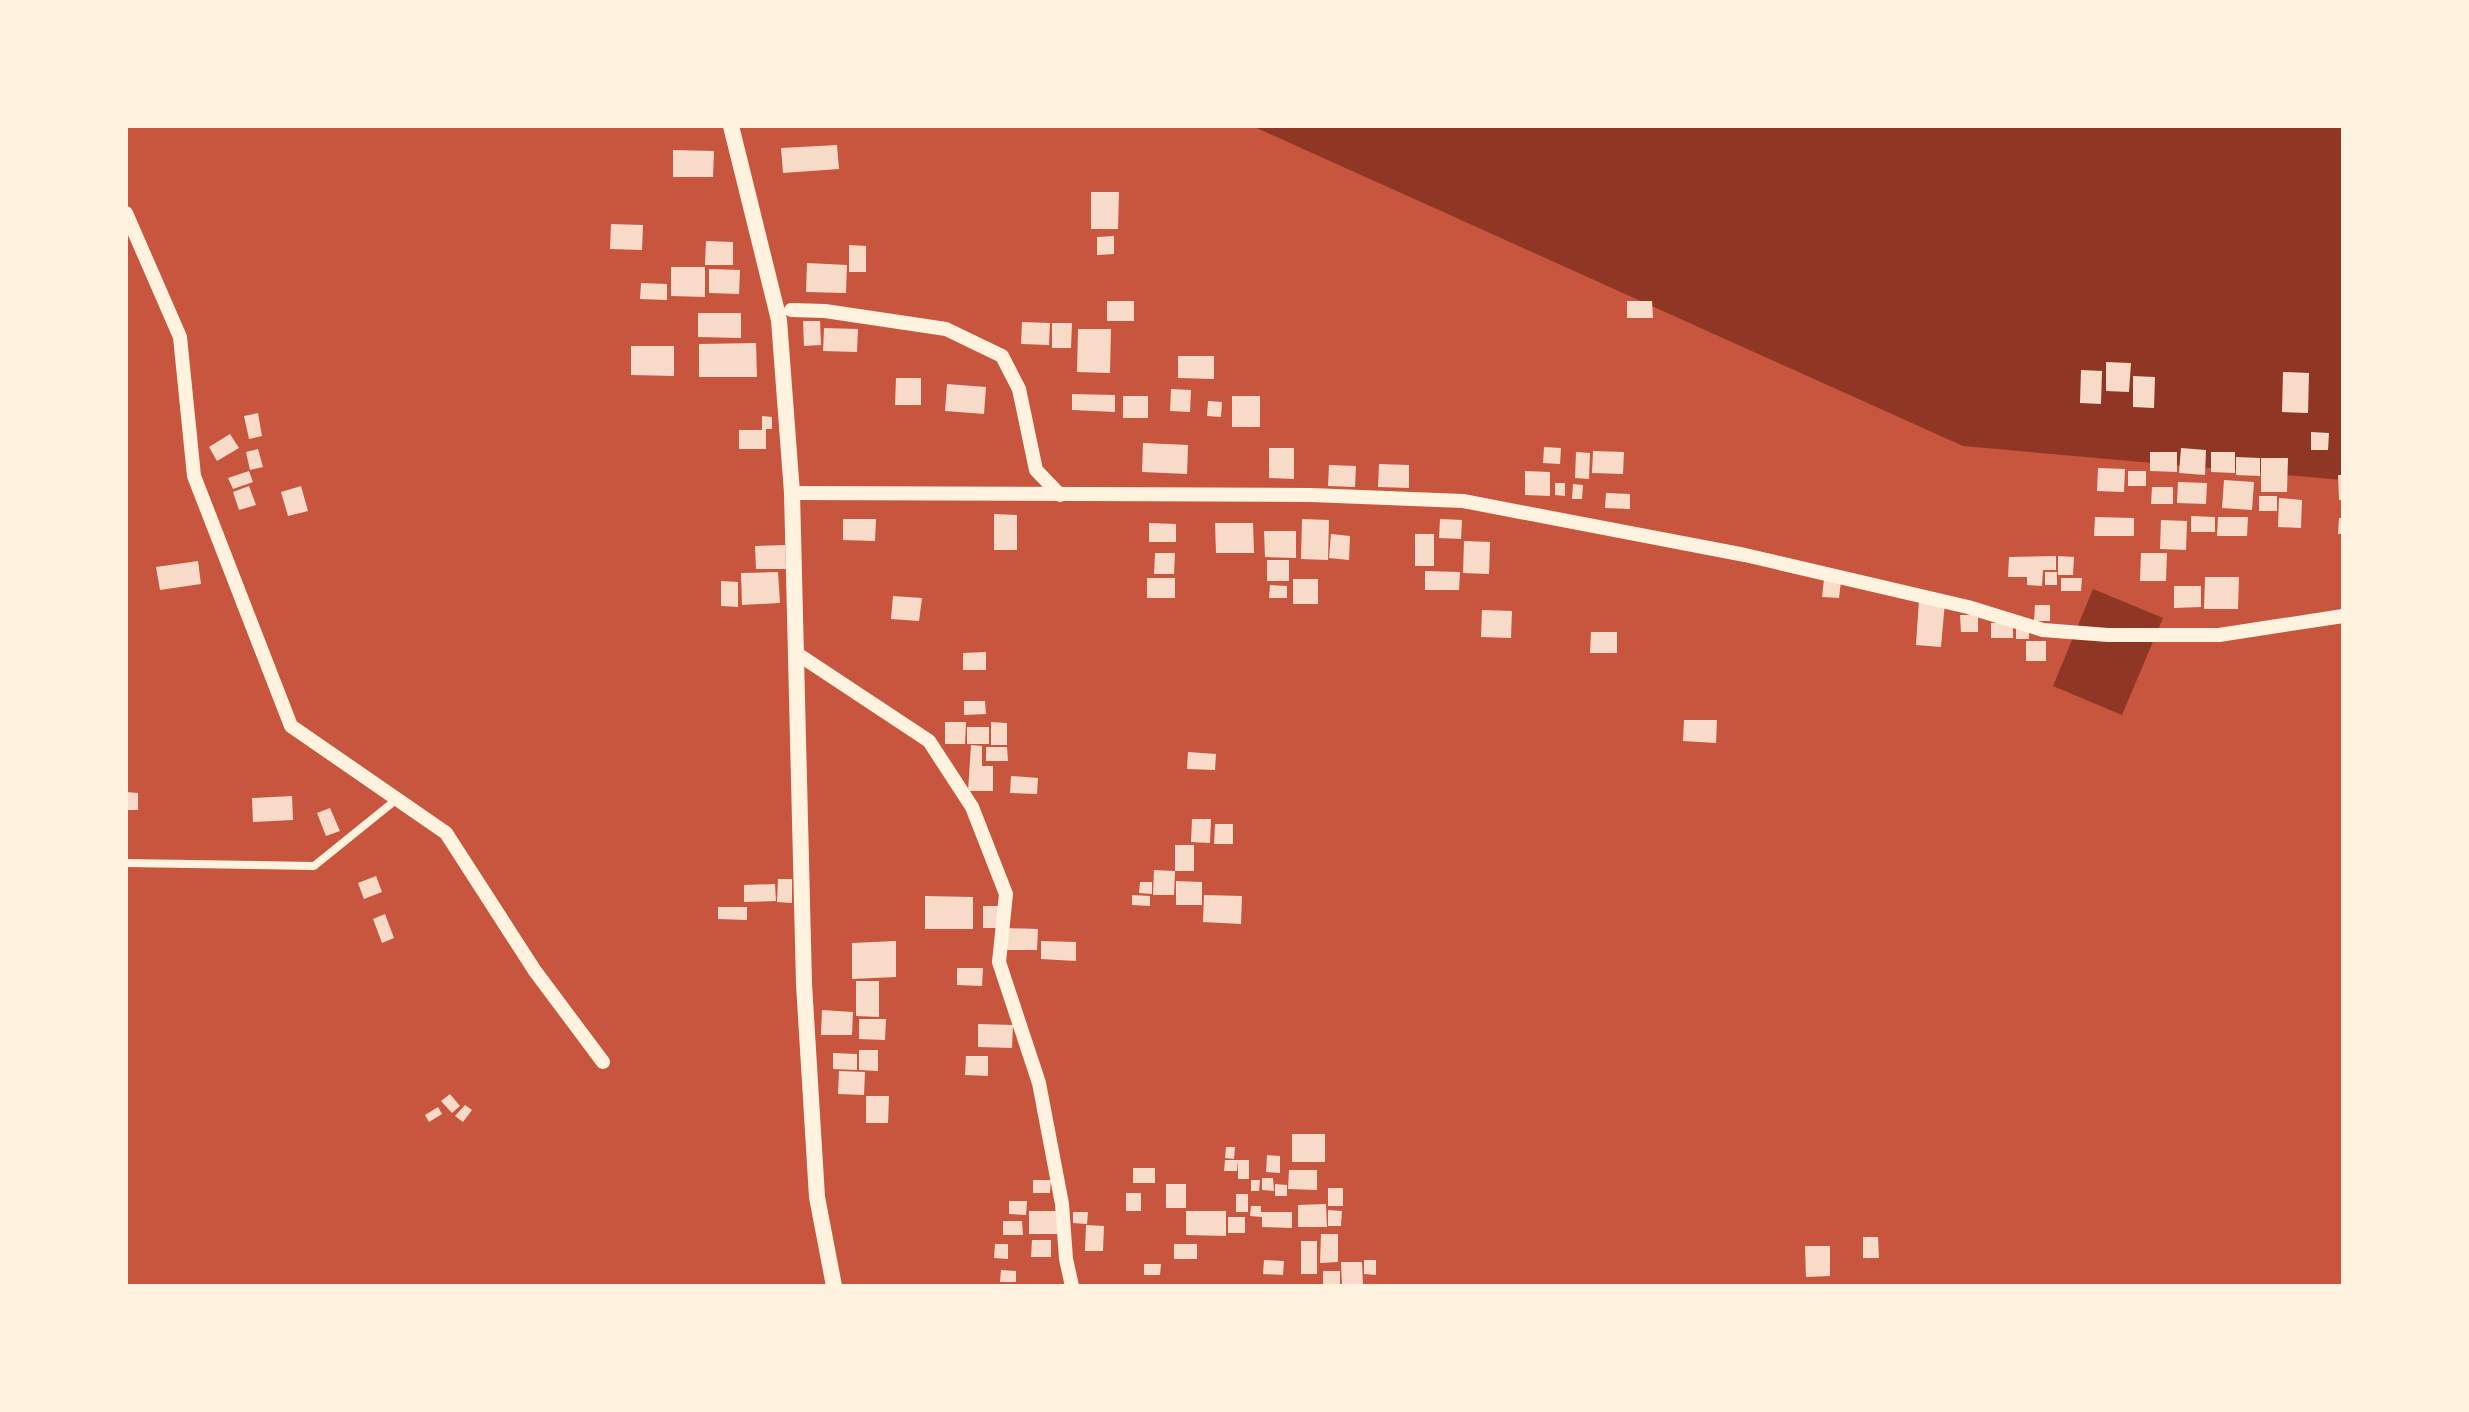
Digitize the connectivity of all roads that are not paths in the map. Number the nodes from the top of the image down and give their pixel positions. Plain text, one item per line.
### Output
1 (731, 126) edge
2 (126, 213) edge
3 (791, 310) dead end
4 (792, 493) junction
5 (1060, 495) junction
6 (2343, 616) edge
7 (796, 653) junction
8 (397, 799) junction
9 (126, 863) edge
10 (603, 1062) dead end
11 (834, 1286) edge
12 (1072, 1286) edge

1 - 4 main road
2 - 8 street
3 - 5 street
4 - 5 street
4 - 7 main road
5 - 6 street
7 - 11 main road
7 - 12 street
8 - 9 street
8 - 10 street

